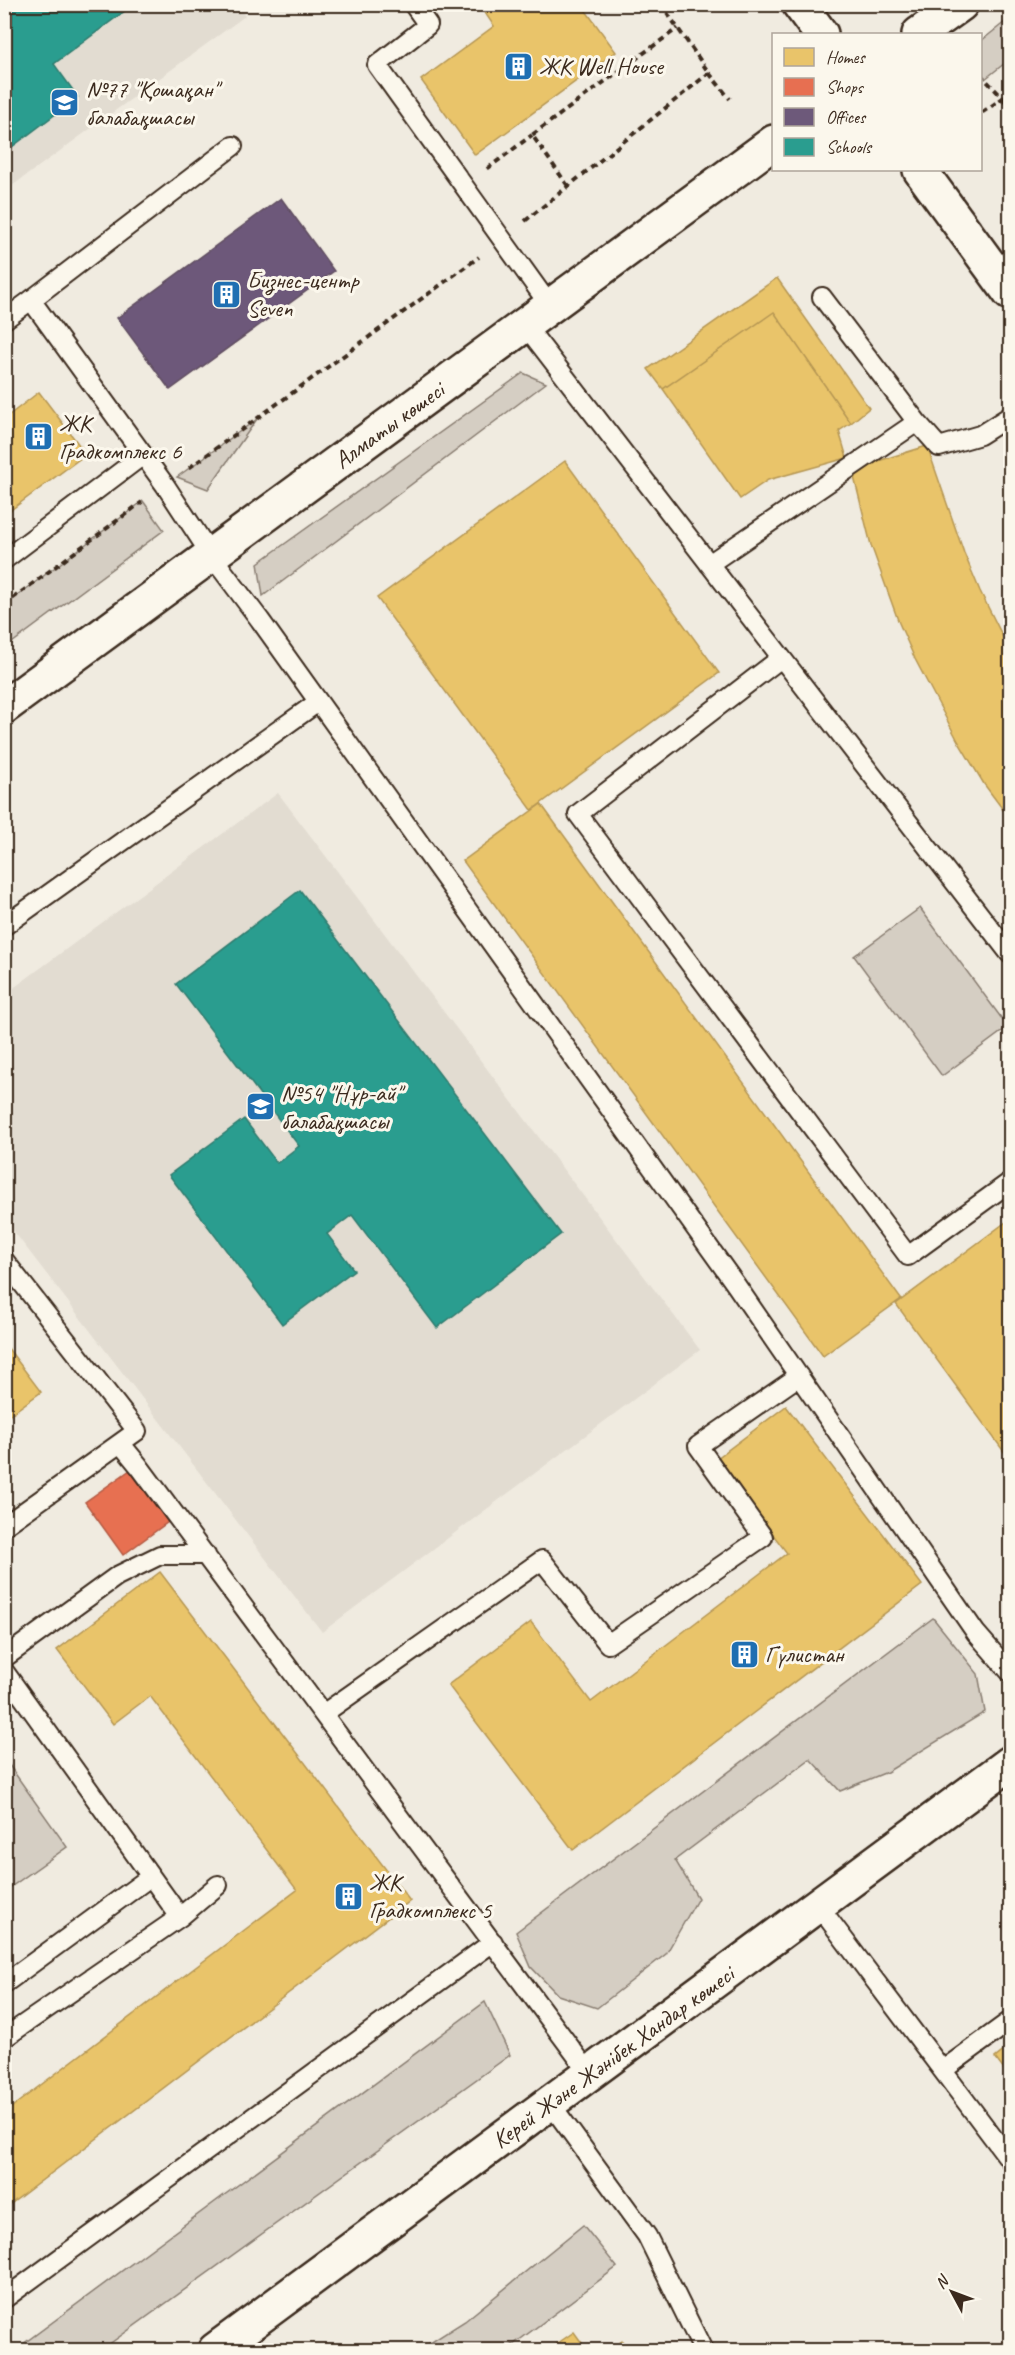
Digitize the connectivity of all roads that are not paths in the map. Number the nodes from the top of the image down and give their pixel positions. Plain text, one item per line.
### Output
1 (413, 4) edge
2 (799, 4) edge
3 (961, 4) edge
4 (820, 33) edge
5 (920, 33) edge
6 (772, 143) edge
7 (233, 146) dead end
8 (921, 171) edge
9 (1011, 293) edge
10 (822, 297) dead end
11 (31, 300) junction
12 (537, 316) junction
13 (4, 320) edge
14 (1011, 416) edge
15 (916, 422) junction
16 (143, 455) junction
17 (211, 555) junction
18 (4, 560) edge
19 (709, 564) junction
20 (781, 658) junction
21 (318, 702) junction
22 (4, 707) edge
23 (4, 926) edge
24 (1011, 954) edge
25 (1011, 1182) edge
26 (4, 1260) edge
27 (798, 1376) junction
28 (121, 1444) junction
29 (4, 1526) edge
30 (206, 1555) junction
31 (4, 1658) edge
32 (4, 1671) edge
33 (1011, 1672) edge
34 (323, 1714) junction
35 (1011, 1763) edge
36 (150, 1877) junction
37 (218, 1885) dead end
38 (818, 1905) junction
39 (180, 1917) junction
40 (493, 1942) junction
41 (4, 1984) edge
42 (1011, 2021) edge
43 (4, 2038) edge
44 (943, 2070) junction
45 (590, 2074) junction
46 (550, 2103) junction
47 (1011, 2160) edge
48 (4, 2299) edge
49 (220, 2348) edge
50 (702, 2350) edge

1 - 12 lane
2 - 4 main road
3 - 5 main road
6 - 12 main road, Алматы көшесі
7 - 11 lane
8 - 9 main road
10 - 15 lane
11 - 13 lane
11 - 16 lane
12 - 17 main road, Алматы көшесі
12 - 19 lane
14 - 15 lane
15 - 19 lane
16 - 17 lane
16 - 18 lane
17 - 21 lane
17 - 22 main road, Алматы көшесі
19 - 20 lane
20 - 24 lane
20 - 25 lane
21 - 23 lane
21 - 27 lane
26 - 28 lane
27 - 33 lane
27 - 34 lane
28 - 29 lane
28 - 30 lane
30 - 31 lane
30 - 34 lane
32 - 36 lane
34 - 40 lane
35 - 38 main road, Керей Және Жәнібек Хандар көшесі
36 - 39 lane
36 - 41 lane
37 - 39 lane
38 - 44 lane
38 - 45 main road, Керей Және Жәнібек Хандар көшесі
39 - 43 lane
40 - 45 lane
40 - 48 lane
42 - 44 lane
44 - 47 lane
45 - 46 main road, Керей Және Жәнібек Хандар көшесі
46 - 49 main road, Керей Және Жәнібек Хандар көшесі
46 - 50 lane

